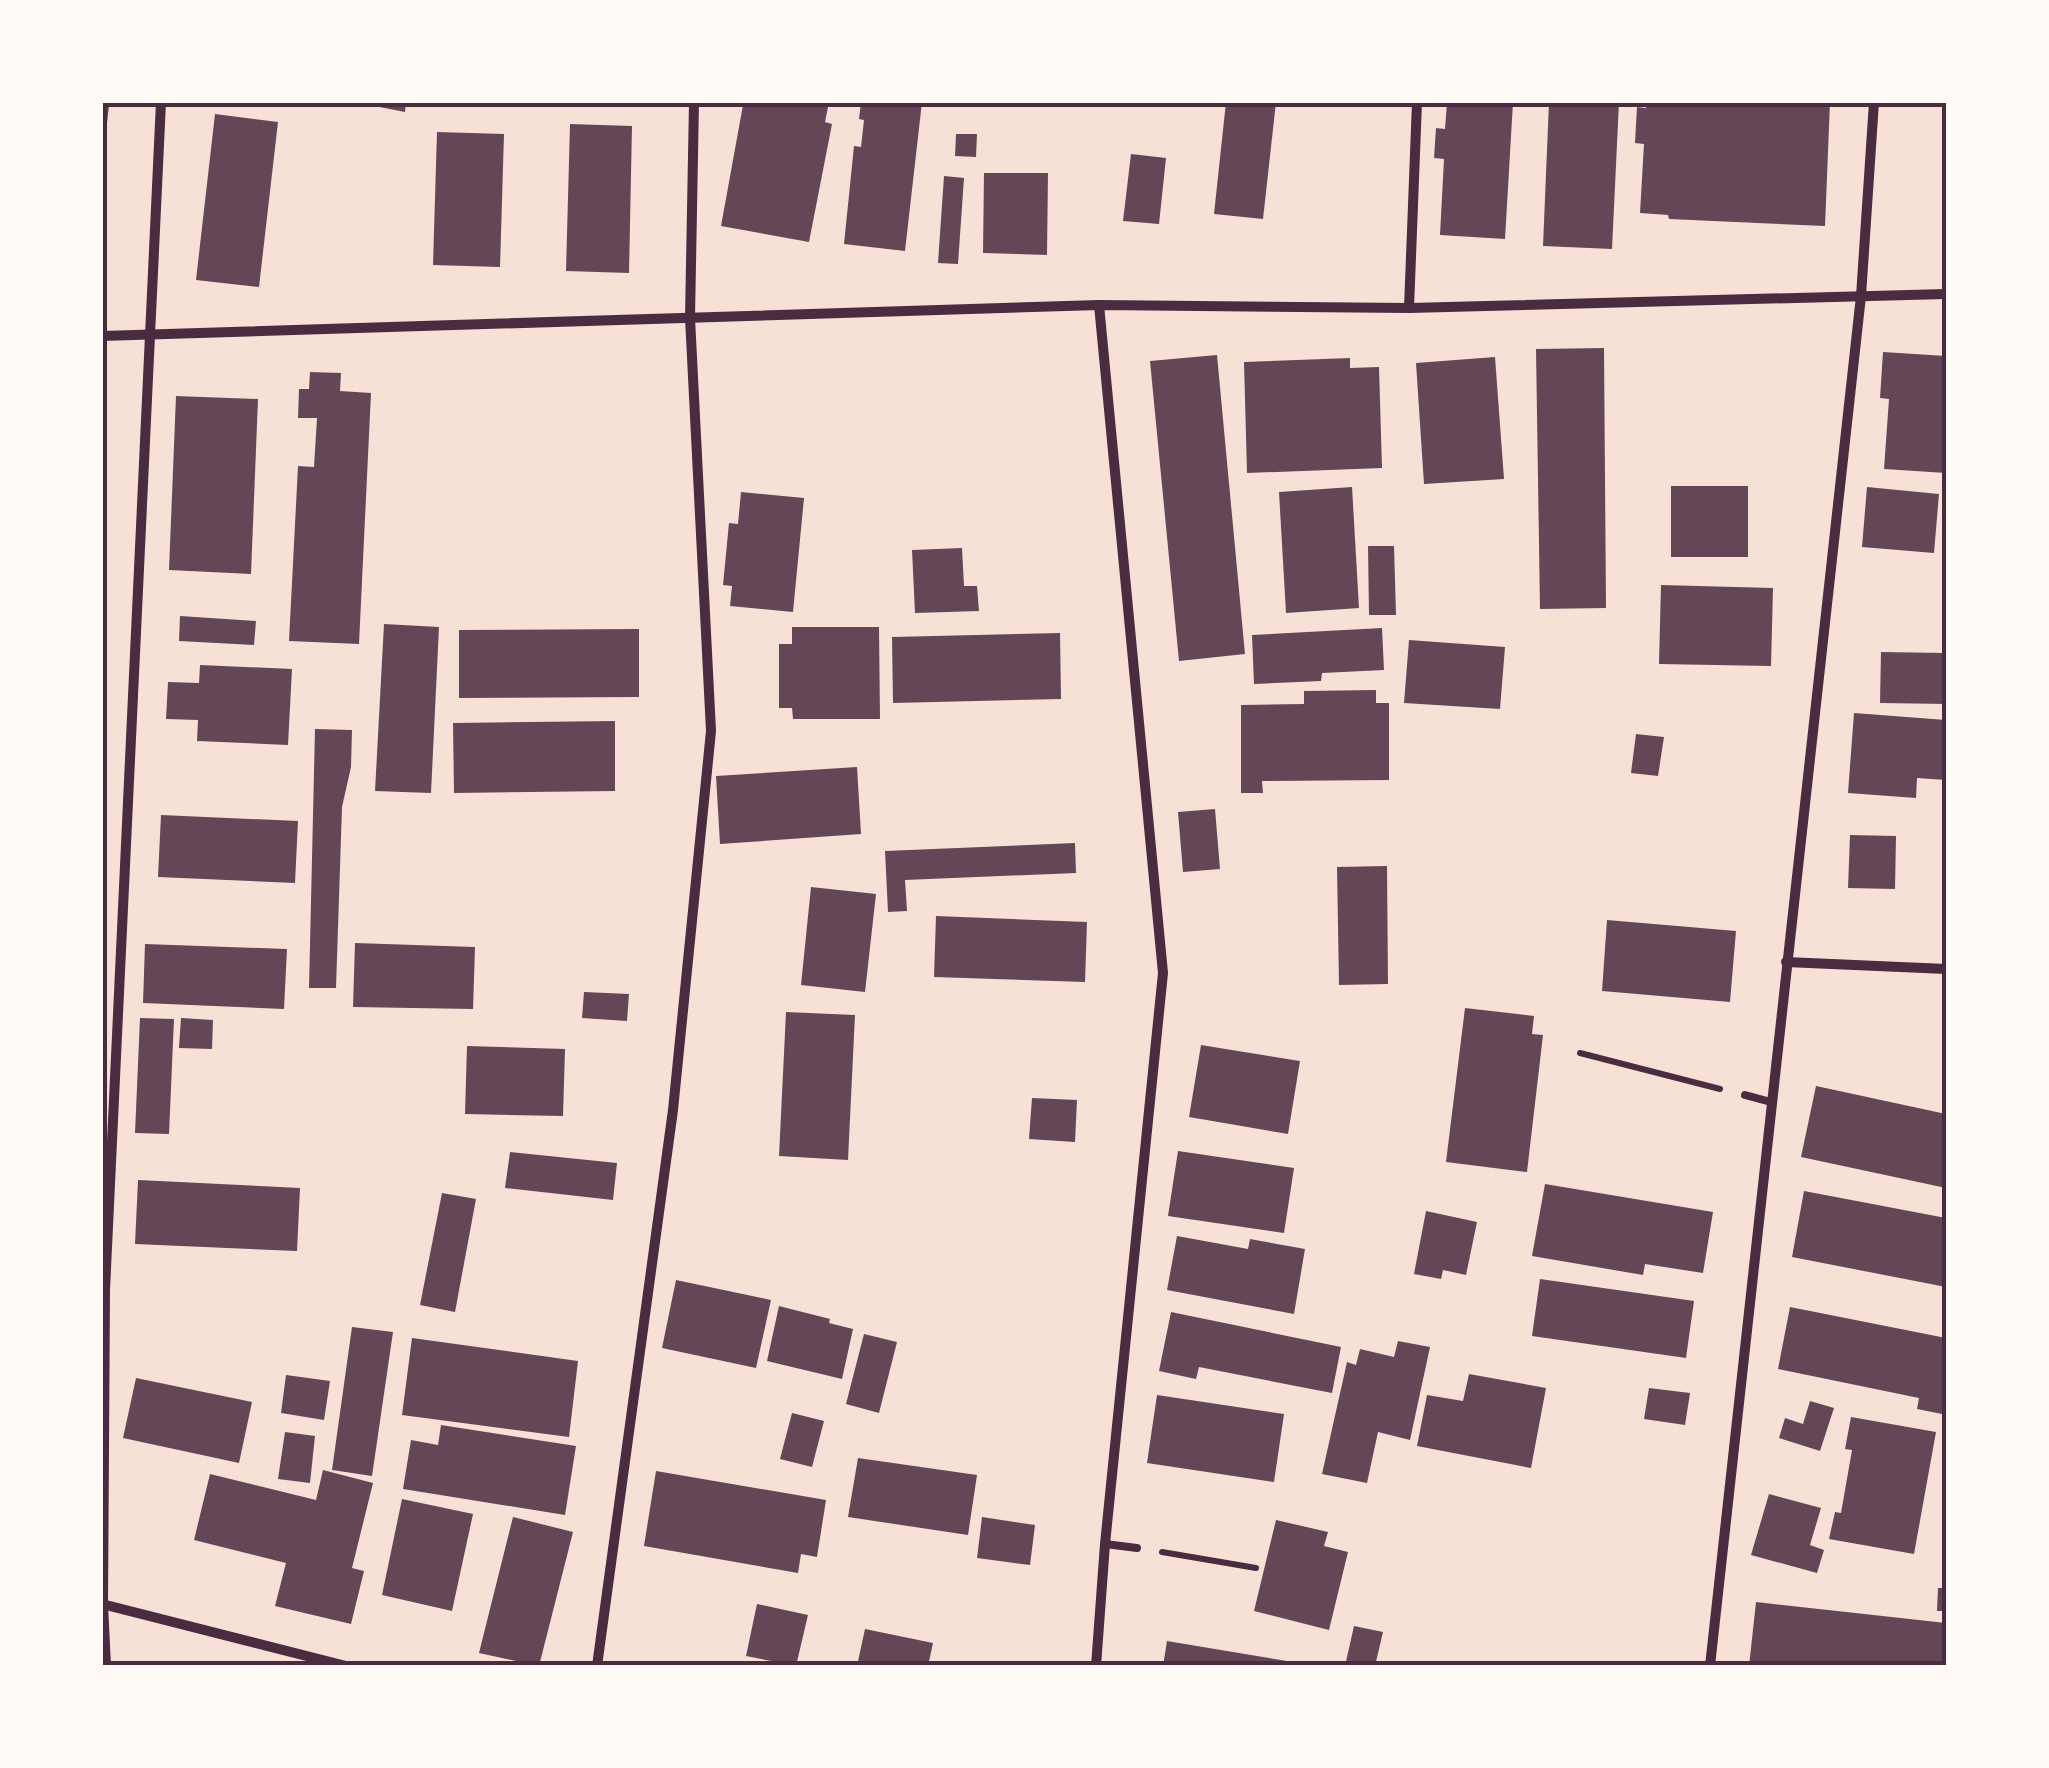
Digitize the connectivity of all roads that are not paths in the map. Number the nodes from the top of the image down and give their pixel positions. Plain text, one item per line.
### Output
1 (161, 102) edge
2 (694, 102) edge
3 (1417, 102) edge
4 (1874, 102) edge
5 (1946, 294) edge
6 (1862, 296) junction
7 (1099, 305) junction
8 (1409, 308) junction
9 (690, 318) junction
10 (102, 336) edge
11 (149, 336) junction
12 (1786, 962) junction
13 (1946, 969) edge
14 (1745, 1096) road end
15 (1771, 1102) junction
16 (1105, 1544) junction
17 (1136, 1548) road end
18 (103, 1604) edge
19 (106, 1666) edge
20 (346, 1666) edge
21 (597, 1666) edge
22 (1096, 1666) edge
23 (1710, 1666) edge

1 - 11 street
2 - 9 street
3 - 8 street
4 - 6 street
5 - 6 street
6 - 8 street
6 - 12 street
7 - 8 street
7 - 9 street
7 - 16 street
9 - 11 street
9 - 21 street
10 - 11 street
11 - 18 street
12 - 13 street
12 - 15 street
14 - 15 lane
15 - 23 street
16 - 17 lane
16 - 22 street
18 - 19 street
18 - 20 street

